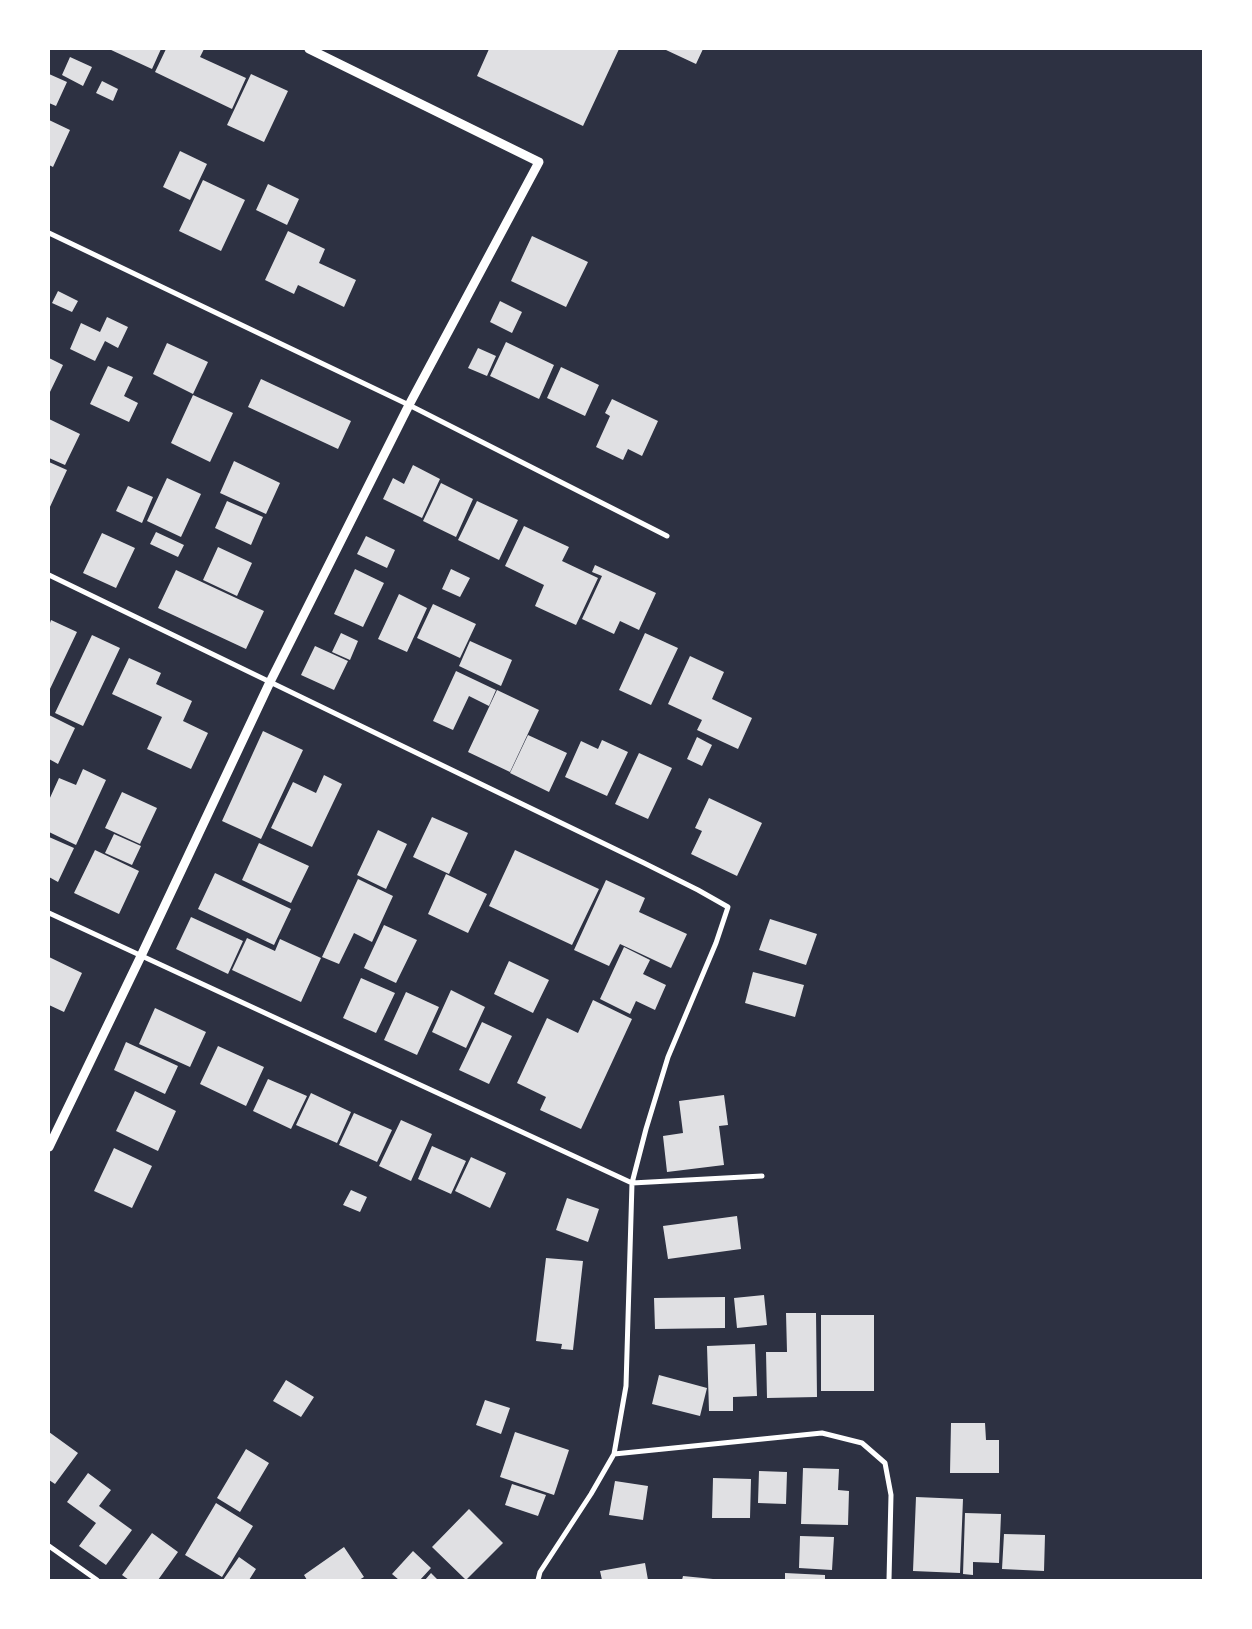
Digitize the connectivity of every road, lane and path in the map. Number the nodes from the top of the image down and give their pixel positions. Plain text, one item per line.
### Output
1 (309, 49) edge
2 (49, 232) edge
3 (409, 405) junction
4 (667, 536) dead end
5 (49, 575) edge
6 (270, 682) junction
7 (49, 913) edge
8 (142, 956) junction
9 (49, 1147) edge
10 (762, 1176) dead end
11 (632, 1183) junction
12 (614, 1454) junction
13 (49, 1546) edge
14 (97, 1580) edge
15 (538, 1580) edge
16 (889, 1580) edge

1 - 3 street
2 - 3 street
3 - 4 street
3 - 6 street
5 - 6 street
6 - 8 street
6 - 11 street
7 - 8 street
8 - 9 street
8 - 11 street
10 - 11 street
11 - 12 street
12 - 15 street
12 - 16 street
13 - 14 street

